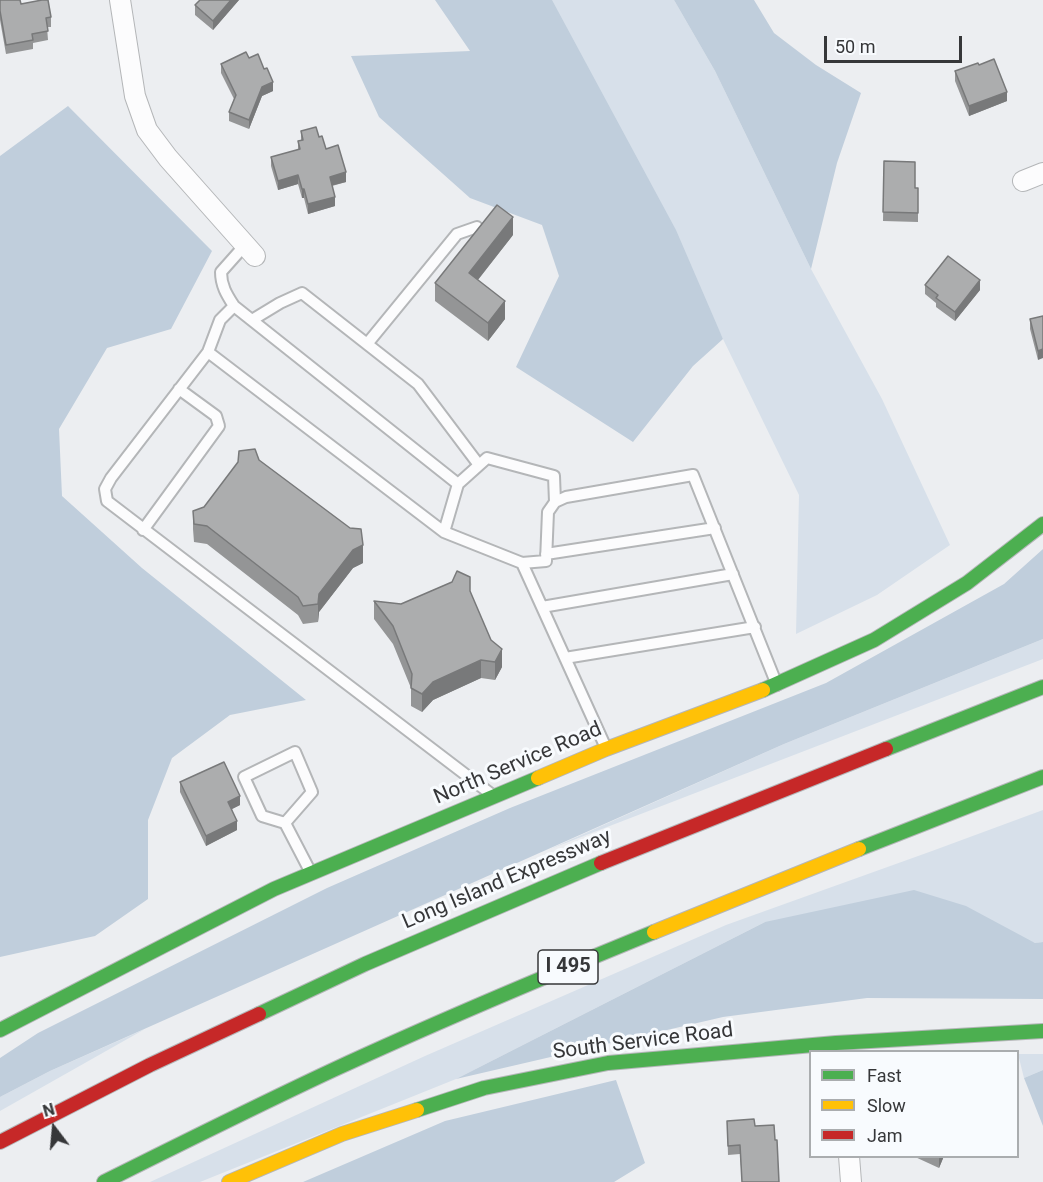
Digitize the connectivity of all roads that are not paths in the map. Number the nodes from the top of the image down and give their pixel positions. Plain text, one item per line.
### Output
1 (120, 0) edge
2 (1043, 173) edge
3 (1023, 181) dead end
4 (477, 227) edge
5 (250, 251) joint
6 (234, 306) junction
7 (252, 320) junction
8 (367, 344) junction
9 (208, 352) junction
10 (179, 389) junction
11 (479, 465) junction
12 (458, 484) junction
13 (555, 502) junction
14 (1043, 524) edge
15 (715, 528) junction
16 (143, 530) junction
17 (444, 532) junction
18 (546, 554) junction
19 (522, 563) junction
20 (733, 574) junction
21 (542, 607) junction
22 (755, 627) junction
23 (565, 658) junction
24 (777, 685) junction
25 (1043, 687) edge
26 (606, 749) junction
27 (1043, 777) edge
28 (494, 797) junction
29 (285, 823) junction
30 (311, 873) junction
31 (0, 1030) edge
32 (1043, 1031) edge
33 (836, 1047) edge
34 (0, 1143) edge
35 (849, 1158) edge
36 (105, 1182) edge
37 (230, 1182) edge
38 (851, 1182) edge

1 - 5 street
2 - 3 street
4 - 8 lane
5 - 6 lane
6 - 7 lane
6 - 9 lane
7 - 8 lane
7 - 12 lane
8 - 11 lane
9 - 10 lane
9 - 17 lane
10 - 16 lane
10 - 16 lane
11 - 12 lane
11 - 13 lane
12 - 17 lane
13 - 15 lane
13 - 18 lane
14 - 24 main road, North Service Road
15 - 18 lane
15 - 20 lane
16 - 28 lane
17 - 19 lane
18 - 19 lane
19 - 21 lane
20 - 21 lane
20 - 22 lane
21 - 23 lane
22 - 23 lane
22 - 24 lane
23 - 26 lane
24 - 26 main road, North Service Road
25 - 34 main road, Long Island Expressway
26 - 28 main road, North Service Road
27 - 36 main road, I 495
28 - 30 main road, North Service Road
29 - 29 lane
29 - 30 lane
30 - 31 main road, North Service Road
32 - 33 main road, South Service Road
33 - 37 main road, South Service Road
35 - 38 street

